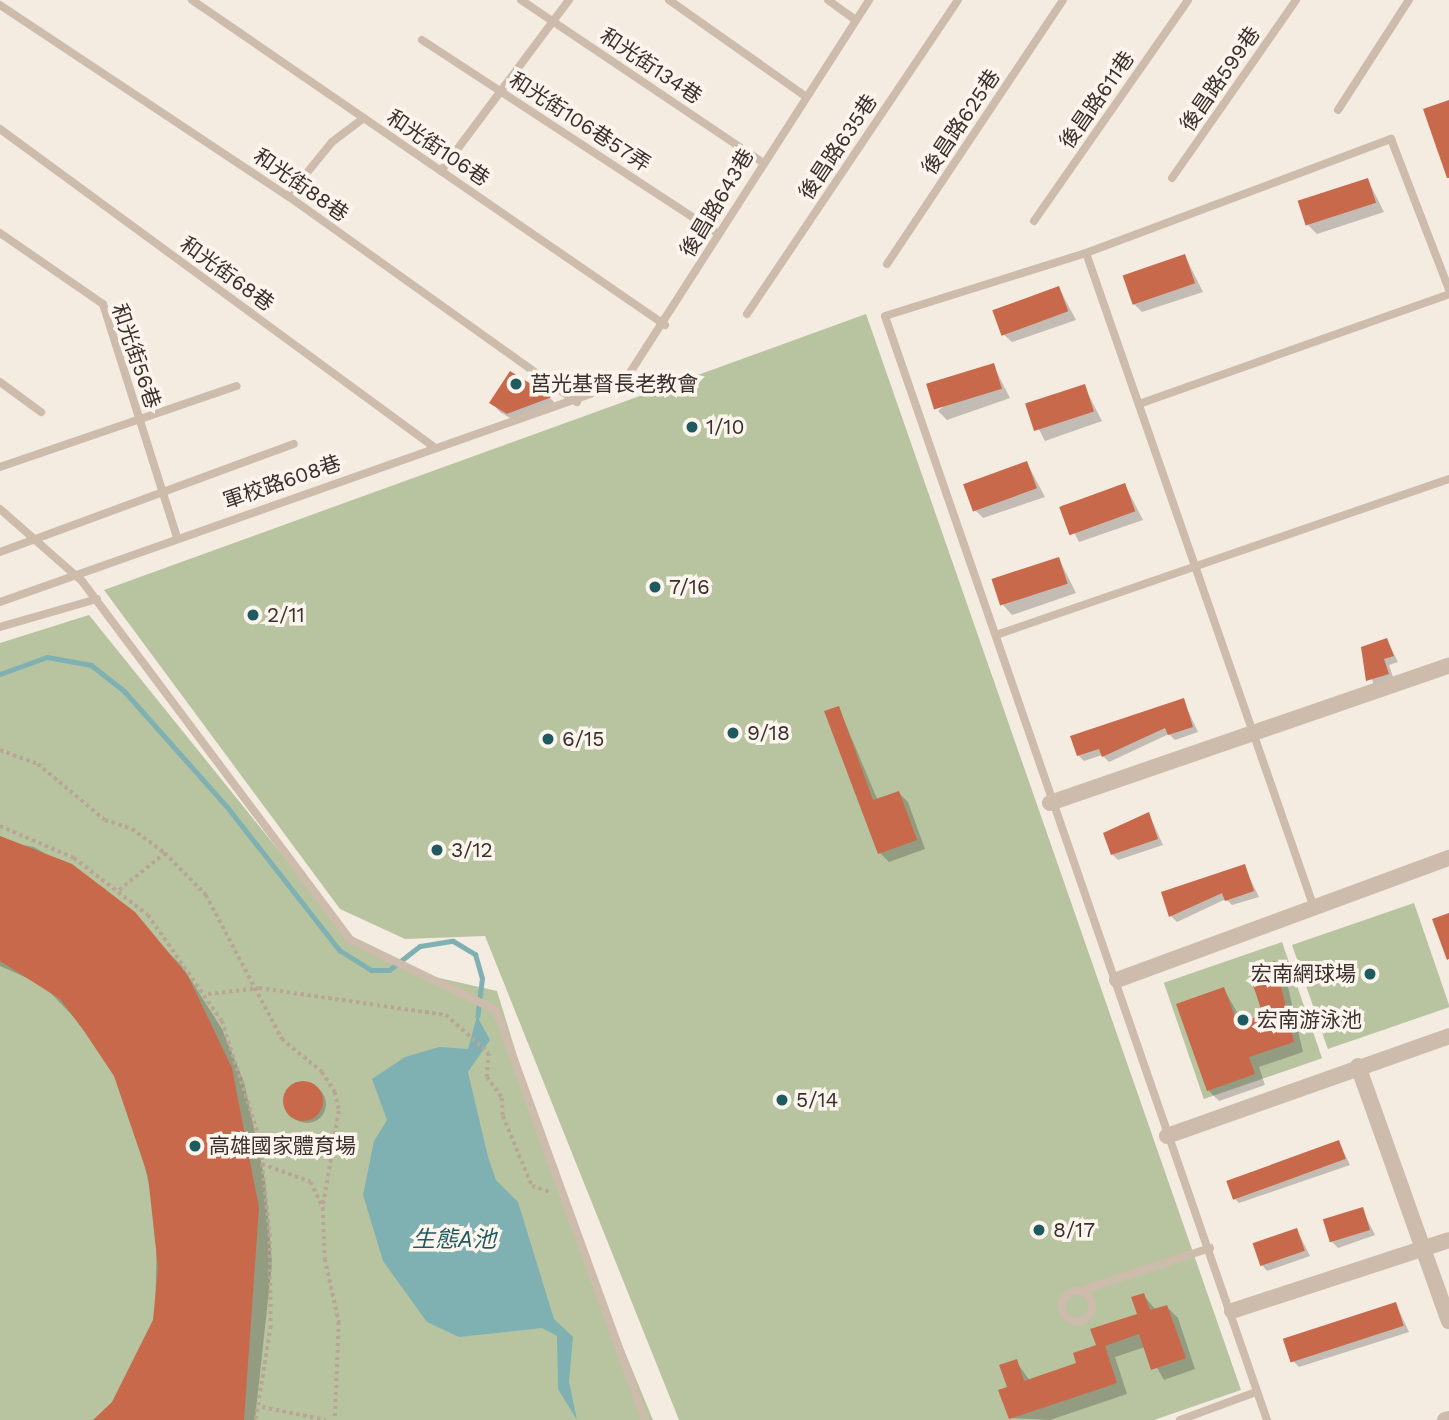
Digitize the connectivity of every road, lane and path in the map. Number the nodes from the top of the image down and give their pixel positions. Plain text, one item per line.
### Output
1 (192, 0) edge
2 (521, 0) edge
3 (569, 0) edge
4 (669, 0) edge
5 (828, 0) edge
6 (869, 0) edge
7 (958, 0) edge
8 (1063, 0) edge
9 (1188, 0) edge
10 (1296, 0) edge
11 (1409, 0) edge
12 (0, 5) edge
13 (856, 20) junction
14 (553, 22) junction
15 (422, 40) dead end
16 (502, 90) junction
17 (805, 96) junction
18 (1338, 110) dead end
19 (363, 118) junction
20 (0, 129) edge
21 (762, 162) junction
22 (441, 172) junction
23 (1172, 178) dead end
24 (288, 196) junction
25 (1034, 221) dead end
26 (0, 233) edge
27 (718, 234) junction
28 (1086, 253) junction
29 (887, 264) dead end
30 (1449, 291) edge
31 (747, 314) dead end
32 (665, 325) junction
33 (0, 382) edge
34 (237, 386) dead end
35 (578, 401) junction
36 (1139, 404) junction
37 (41, 412) dead end
38 (141, 422) junction
39 (294, 444) dead end
40 (434, 447) junction
41 (0, 467) edge
42 (1449, 479) edge
43 (164, 494) junction
44 (0, 509) edge
45 (177, 537) junction
46 (40, 539) junction
47 (0, 552) edge
48 (1195, 566) junction
49 (78, 576) junction
50 (97, 599) junction
51 (0, 602) edge
52 (0, 627) edge
53 (996, 635) junction
54 (1449, 666) edge
55 (1252, 730) junction
56 (0, 750) edge
57 (1050, 803) junction
58 (0, 826) edge
59 (165, 853) junction
60 (1449, 858) edge
61 (119, 890) junction
62 (1313, 905) junction
63 (1116, 981) junction
64 (258, 988) junction
65 (207, 994) junction
66 (1449, 1036) edge
67 (1358, 1066) junction
68 (1167, 1136) junction
69 (261, 1164) junction
70 (559, 1193) junction
71 (323, 1209) junction
72 (1449, 1240) edge
73 (1210, 1248) junction
74 (1423, 1249) junction
75 (1080, 1291) dead end
76 (1232, 1311) junction
77 (1449, 1321) edge
78 (1256, 1392) junction
79 (261, 1407) junction
80 (256, 1420) edge
81 (326, 1420) edge
82 (335, 1420) edge
83 (645, 1420) edge
84 (1180, 1420) edge
85 (1267, 1420) edge

1 - 19 lane, 和光街106巷
2 - 14 lane, 和光街134巷
3 - 14 lane
4 - 17 lane
5 - 13 lane
6 - 13 lane, 後昌路643巷
7 - 31 lane, 後昌路635巷
8 - 29 lane, 後昌路625巷
9 - 25 lane, 後昌路611巷
10 - 23 lane, 後昌路599巷
11 - 18 lane
12 - 24 lane, 和光街88巷
13 - 17 lane, 後昌路643巷
14 - 16 lane
14 - 21 lane, 和光街134巷
15 - 16 lane, 和光街106巷57弄
16 - 22 lane
16 - 27 lane, 和光街106巷57弄
17 - 21 lane, 後昌路643巷
19 - 22 lane, 和光街106巷
19 - 24 lane
20 - 40 lane, 和光街68巷
21 - 27 lane, 後昌路643巷
22 - 32 lane, 和光街106巷
24 - 35 lane, 和光街88巷
26 - 38 lane, 和光街56巷
27 - 32 lane, 後昌路643巷
28 - 30 lane
28 - 36 lane
28 - 53 lane
30 - 36 lane
32 - 35 lane, 後昌路643巷
33 - 37 lane
34 - 38 lane
35 - 40 lane, 軍校路608巷
36 - 48 lane
38 - 41 lane
38 - 43 lane, 和光街56巷
39 - 43 lane
40 - 45 lane, 軍校路608巷
42 - 48 lane
43 - 45 lane, 和光街56巷
43 - 46 lane
44 - 46 lane
45 - 49 lane, 軍校路608巷
46 - 47 lane
46 - 49 lane
48 - 53 lane
48 - 55 lane
49 - 50 lane
49 - 51 lane, 軍校路608巷
50 - 52 lane
50 - 70 lane
53 - 57 lane
54 - 55 street
55 - 57 street
55 - 62 lane
56 - 59 path
57 - 63 lane
58 - 61 path
59 - 61 path
59 - 64 path
60 - 62 street
61 - 65 path
62 - 63 street
63 - 68 lane
64 - 65 path
64 - 70 path
64 - 71 path
65 - 69 path
66 - 67 street
67 - 68 street
67 - 74 street
68 - 73 lane
69 - 71 path
69 - 79 path
70 - 83 lane
71 - 82 path
72 - 74 street
73 - 75 lane
73 - 76 lane
74 - 76 street
74 - 77 street
76 - 78 lane
78 - 84 lane
78 - 85 lane
79 - 80 path
79 - 81 path

